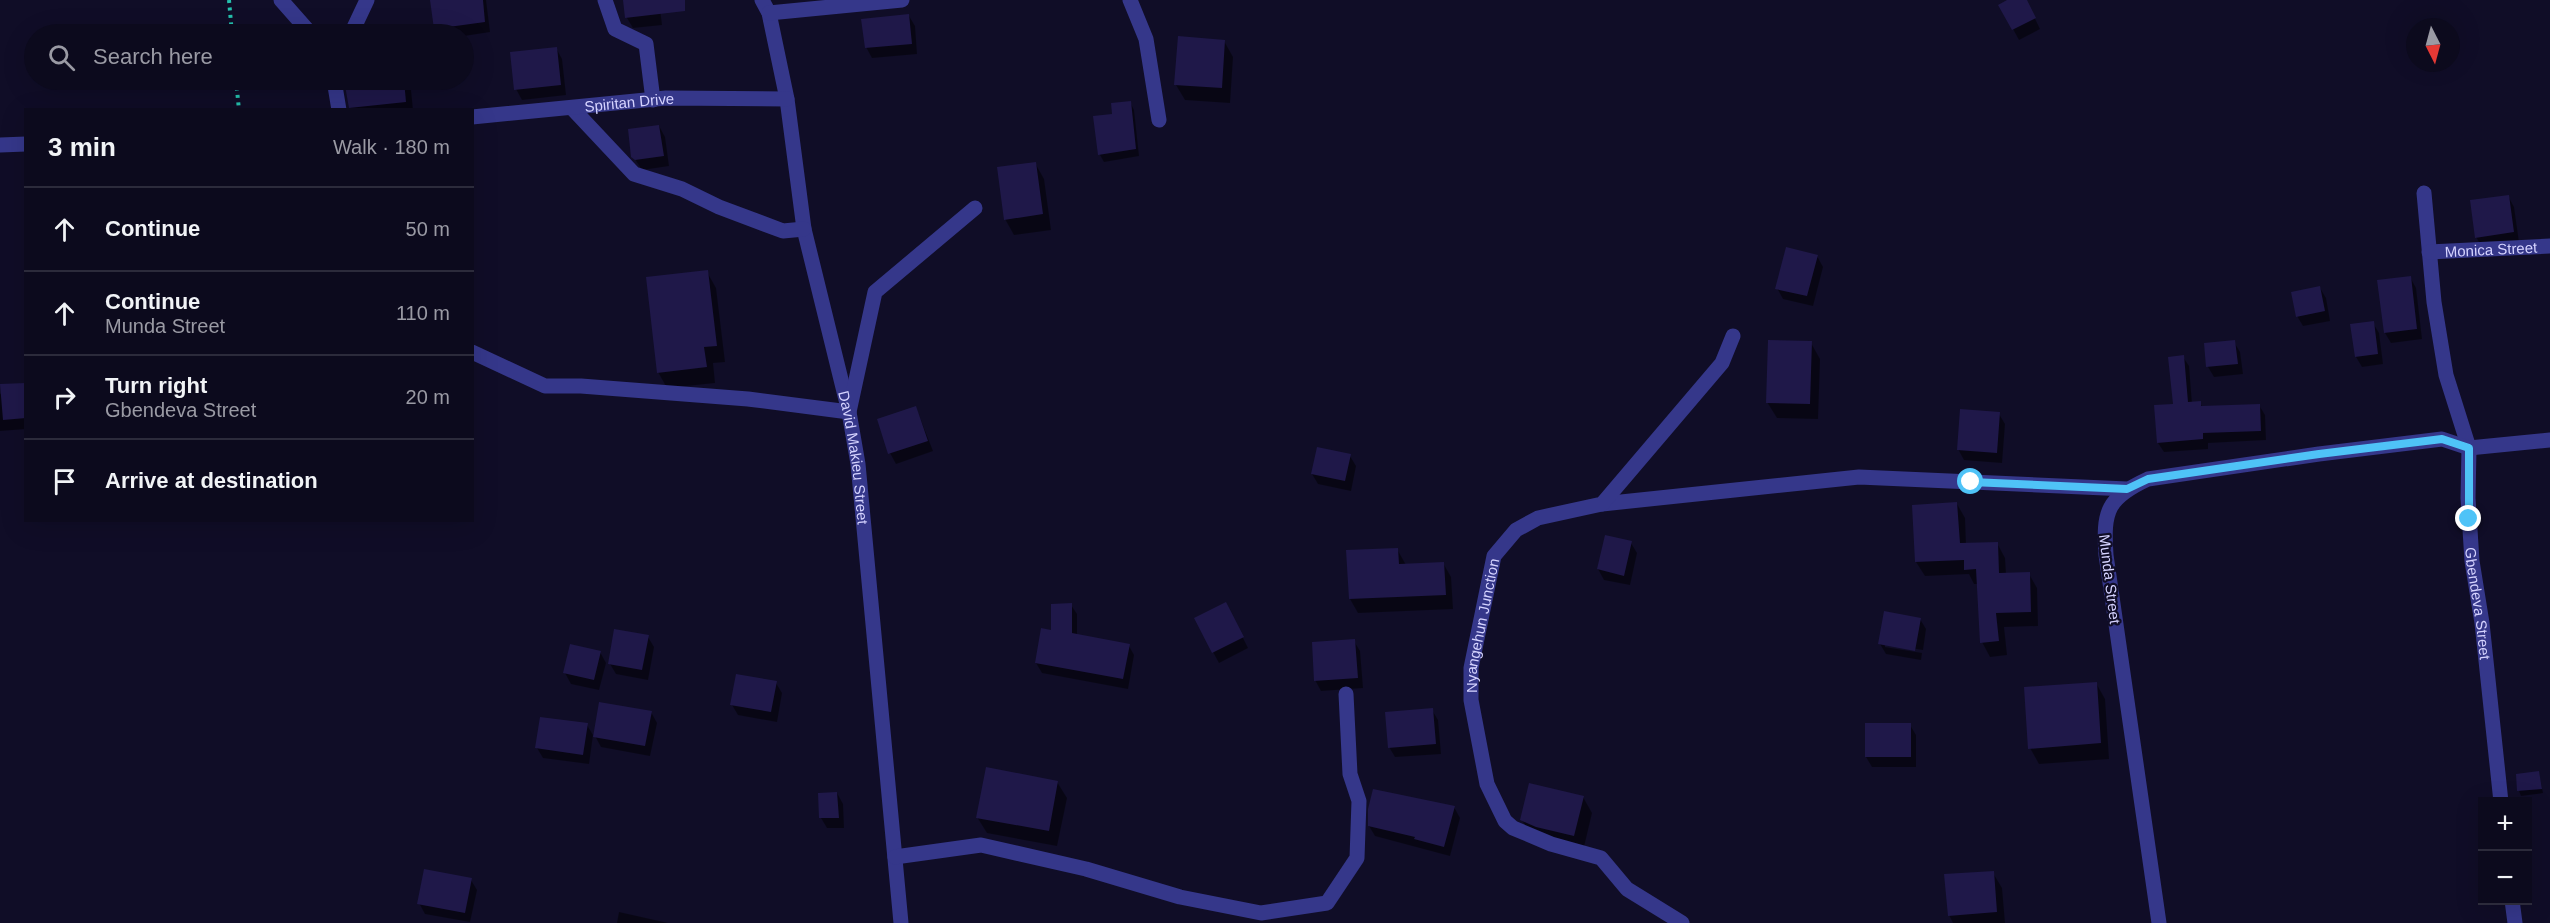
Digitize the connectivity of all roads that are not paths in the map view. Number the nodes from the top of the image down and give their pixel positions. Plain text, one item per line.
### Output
1 (281, 0) edge
2 (367, 0) edge
3 (605, 0) edge
4 (902, 0) edge
5 (1130, 0) edge
6 (765, 7) edge
7 (302, 24) edge
8 (356, 24) edge
9 (336, 90) edge
10 (787, 99) junction
11 (653, 100) junction
12 (339, 108) edge
13 (572, 108) junction
14 (474, 117) edge
15 (1159, 120) dead end
16 (24, 144) edge
17 (0, 145) edge
18 (2424, 193) dead end
19 (975, 208) dead end
20 (804, 229) junction
21 (2550, 246) edge
22 (2429, 252) junction
23 (1733, 336) dead end
24 (474, 353) edge
25 (849, 412) junction
26 (2550, 440) edge
27 (2469, 448) junction
28 (2127, 489) junction
29 (1602, 504) junction
30 (1346, 694) dead end
31 (2501, 797) edge
32 (895, 857) junction
33 (2513, 905) edge
34 (901, 923) edge
35 (1682, 923) edge
36 (2159, 923) edge
37 (2515, 923) edge

1 - 7 street
2 - 8 street
3 - 11 street
4 - 6 street
5 - 15 street
6 - 10 street, David Makieu Street
9 - 12 street
10 - 11 street, Spiritan Drive
10 - 20 street, David Makieu Street
11 - 13 street, Spiritan Drive
13 - 14 street, Spiritan Drive
13 - 20 street
16 - 17 street
18 - 22 street, Gbendeva Street
19 - 25 street
20 - 25 street, David Makieu Street
21 - 22 street, Monica Street
22 - 27 street, Gbendeva Street
23 - 29 street
24 - 25 street
25 - 32 street, David Makieu Street
26 - 27 street, Munda Street
27 - 28 street, Munda Street
27 - 31 street, Gbendeva Street
28 - 29 street, Nyangehun Junction
28 - 36 street, Munda Street
29 - 35 street, Nyangehun Junction
30 - 32 street
32 - 34 street, David Makieu Street
33 - 37 street

